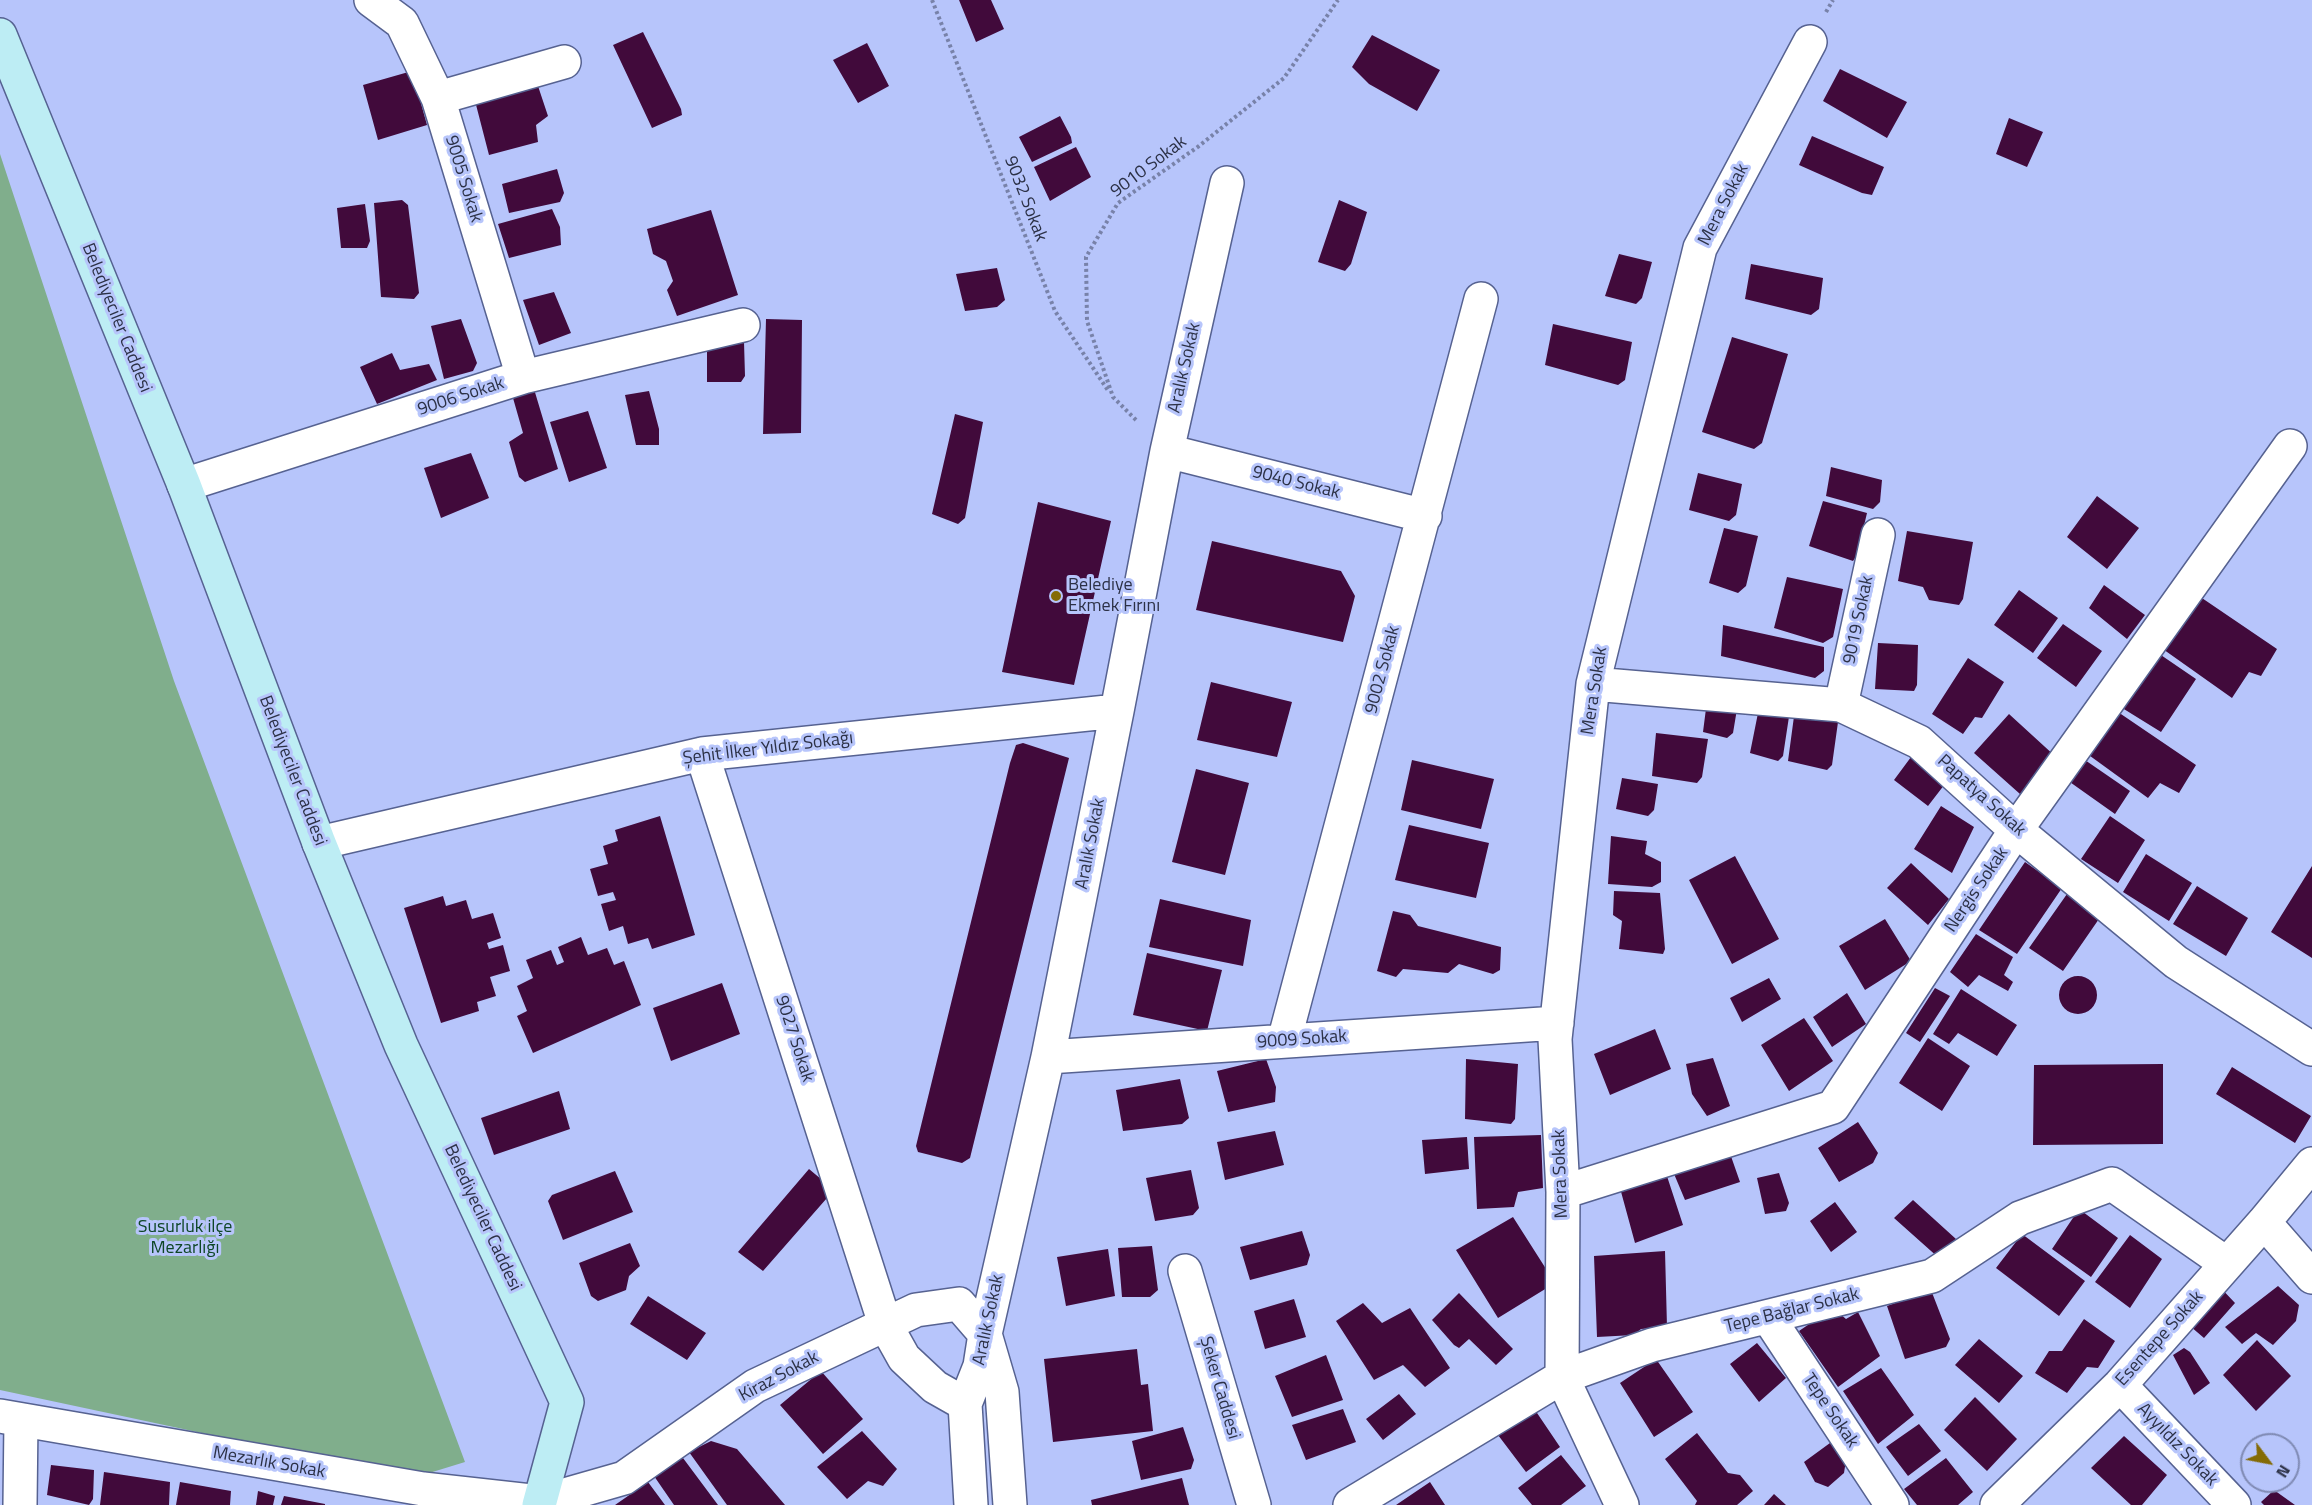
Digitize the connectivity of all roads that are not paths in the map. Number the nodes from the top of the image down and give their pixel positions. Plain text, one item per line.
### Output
1 (371, 0) edge
2 (0, 35) edge
3 (1810, 42) dead end
4 (564, 62) dead end
5 (438, 98) junction
6 (1227, 183) dead end
7 (1481, 298) dead end
8 (743, 325) dead end
9 (523, 377) junction
10 (2290, 446) dead end
11 (1167, 451) junction
12 (184, 485) junction
13 (1425, 516) junction
14 (1878, 535) dead end
15 (1593, 684) junction
16 (1841, 705) junction
17 (1118, 711) junction
18 (702, 754) junction
19 (2016, 830) junction
20 (319, 843) junction
21 (1557, 1023) junction
22 (1284, 1041) junction
23 (2312, 1049) edge
24 (1048, 1057) junction
25 (2312, 1164) edge
26 (1563, 1192) junction
27 (2264, 1222) junction
28 (2227, 1264) junction
29 (1185, 1271) dead end
30 (2312, 1277) edge
31 (1768, 1317) junction
32 (885, 1324) junction
33 (985, 1334) junction
34 (1562, 1377) junction
35 (2120, 1385) junction
36 (965, 1404) junction
37 (10, 1418) edge
38 (413, 1497) edge
39 (540, 1504) edge
40 (20, 1505) edge
41 (971, 1505) edge
42 (1010, 1505) edge
43 (1254, 1505) edge
44 (1350, 1505) edge
45 (1622, 1505) edge
46 (1892, 1505) edge
47 (1997, 1505) edge
48 (2234, 1505) edge

1 - 5 street, 9005 Sokak
2 - 12 street, Belediyeciler Caddesi
3 - 15 street, Mera Sokak
4 - 5 street
5 - 9 street, 9005 Sokak
6 - 11 street, Aralık Sokak
7 - 13 street, 9002 Sokak
8 - 9 street, 9006 Sokak
9 - 12 street, 9006 Sokak
10 - 19 street, Nergis Sokak
11 - 13 street, 9040 Sokak
11 - 17 street, Aralık Sokak
12 - 20 street, Belediyeciler Caddesi
13 - 22 street, 9002 Sokak
14 - 16 street, 9019 Sokak
15 - 16 street, Papatya Sokak
15 - 21 street, Mera Sokak
16 - 19 street, Papatya Sokak
17 - 18 street, Şehit İlker Yıldız Sokağı
17 - 24 street, Aralık Sokak
18 - 20 street, Şehit İlker Yıldız Sokağı
18 - 32 street, 9027 Sokak
19 - 23 street, Papatya Sokak
19 - 26 street, Nergis Sokak
20 - 39 street, Belediyeciler Caddesi
21 - 22 street, 9009 Sokak
21 - 26 street, Mera Sokak
22 - 24 street, 9009 Sokak
24 - 33 street, Aralık Sokak
25 - 27 street, Esentepe Sokak
26 - 34 street, Mera Sokak
27 - 28 street, Esentepe Sokak
27 - 30 street
28 - 31 street, Tepe Bağlar Sokak
28 - 35 street, Esentepe Sokak
29 - 43 street, Şeker Caddesi
31 - 34 street, Tepe Bağlar Sokak
31 - 46 street, Tepe Sokak
32 - 33 street, Kiraz Sokak
32 - 36 street, 9027 Sokak
32 - 39 street, Kiraz Sokak
33 - 36 street, Aralık Sokak
33 - 42 street
34 - 44 street, Tepe Bağlar Sokak
34 - 45 street
35 - 47 street, Esentepe Sokak
35 - 48 street, Ayyıldız Sokak
36 - 41 street, Aralık Sokak
37 - 38 street, Mezarlık Sokak
37 - 40 street
38 - 39 street, Mezarlık Sokak

